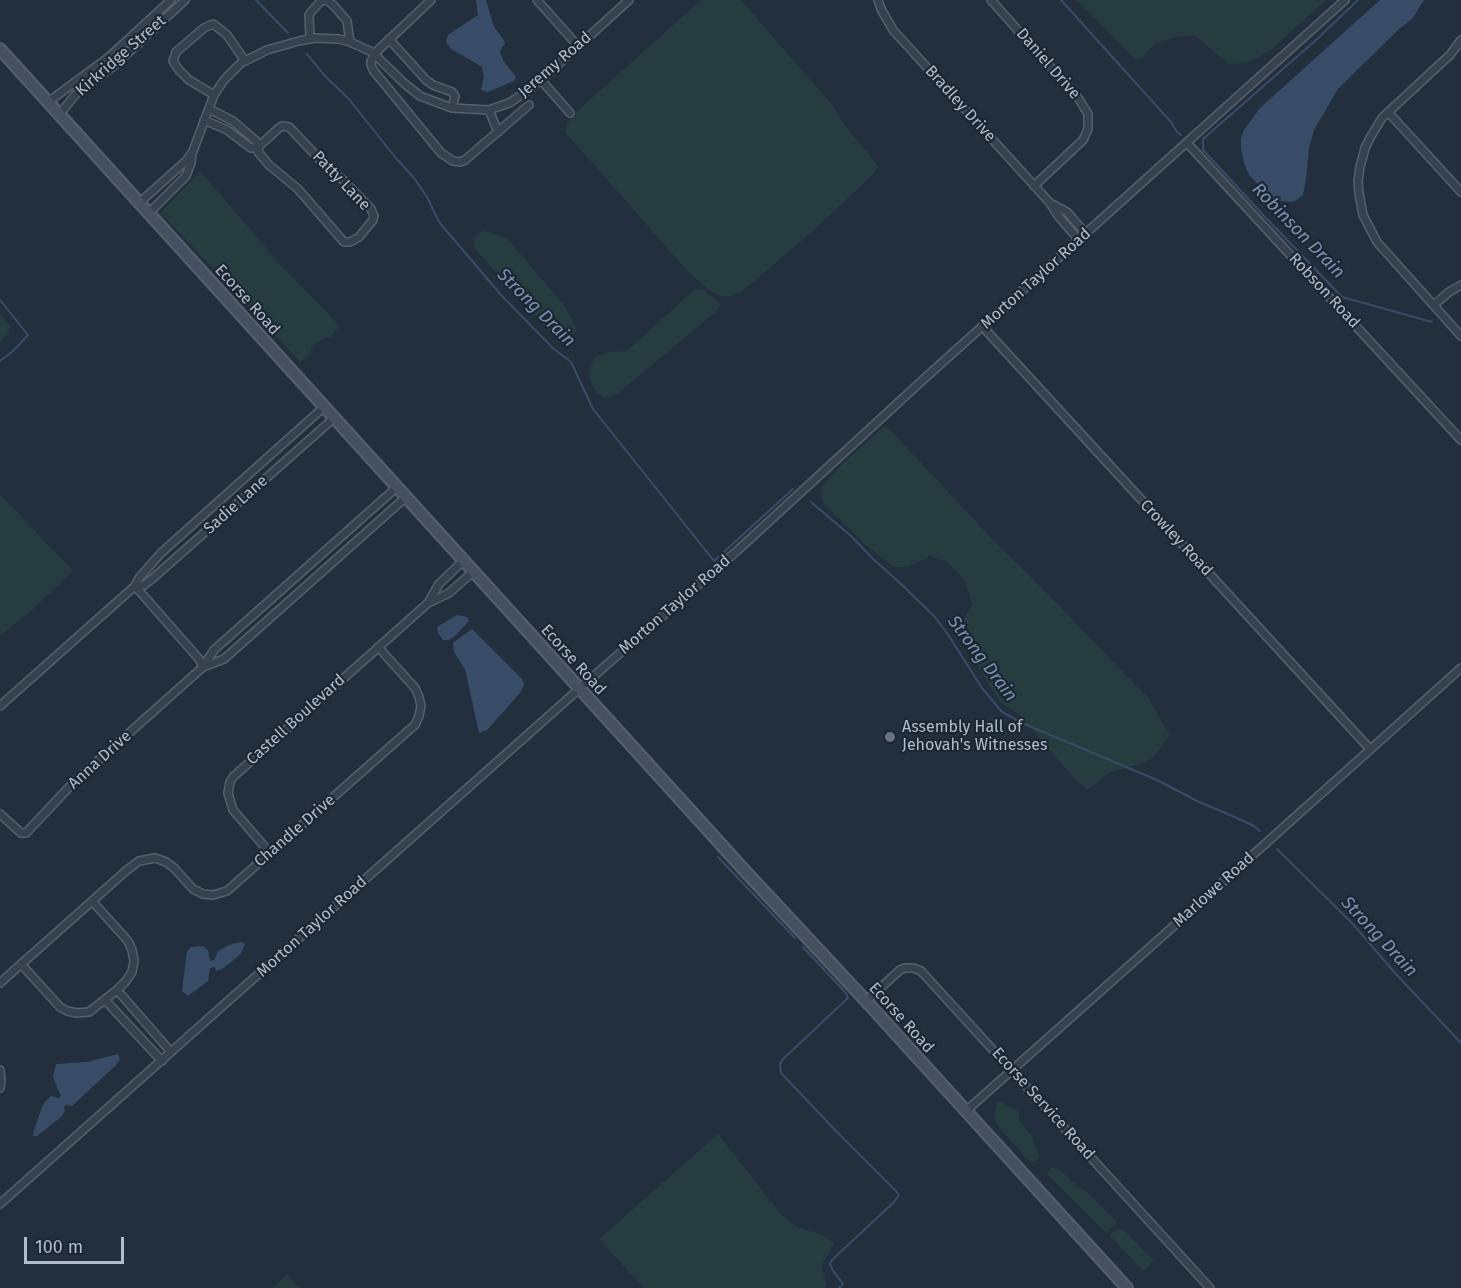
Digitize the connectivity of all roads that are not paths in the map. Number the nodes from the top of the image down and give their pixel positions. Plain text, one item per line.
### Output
1 (171, 0) edge
2 (185, 0) edge
3 (431, 0) edge
4 (537, 0) edge
5 (628, 0) edge
6 (878, 0) edge
7 (991, 0) edge
8 (1345, 0) edge
9 (310, 39) junction
10 (389, 39) junction
11 (1461, 40) edge
12 (351, 42) junction
13 (578, 46) junction
14 (0, 49) edge
15 (1454, 49) junction
16 (375, 54) junction
17 (1460, 55) edge
18 (245, 61) junction
19 (541, 80) junction
20 (214, 95) junction
21 (48, 102) junction
22 (530, 105) dead end
23 (452, 108) junction
24 (209, 109) junction
25 (489, 110) junction
26 (570, 112) dead end
27 (1388, 112) junction
28 (59, 115) junction
29 (204, 120) junction
30 (498, 132) junction
31 (1187, 143) junction
32 (259, 146) junction
33 (193, 151) junction
34 (1034, 186) junction
35 (1461, 192) edge
36 (1050, 202) junction
37 (140, 203) junction
38 (149, 213) junction
39 (1086, 234) junction
40 (1078, 240) junction
41 (1461, 285) edge
42 (1434, 305) junction
43 (982, 326) junction
44 (1461, 336) edge
45 (324, 407) junction
46 (334, 418) junction
47 (1461, 440) edge
48 (397, 488) junction
49 (406, 497) junction
50 (464, 560) junction
51 (474, 572) junction
52 (135, 586) junction
53 (428, 603) junction
54 (378, 647) junction
55 (203, 667) junction
56 (1461, 668) edge
57 (579, 689) junction
58 (0, 706) edge
59 (1370, 749) junction
60 (0, 814) edge
61 (270, 853) junction
62 (92, 901) junction
63 (21, 964) junction
64 (2, 981) edge
65 (117, 990) junction
66 (105, 1000) junction
67 (866, 1001) junction
68 (171, 1052) junction
69 (162, 1061) junction
70 (0, 1070) edge
71 (1012, 1070) junction
72 (0, 1088) edge
73 (966, 1110) junction
74 (0, 1203) edge
75 (1127, 1288) edge
76 (1210, 1288) edge

1 - 21 street, Kirkridge Street
2 - 28 street, Kirkridge Street
3 - 10 street
4 - 13 street
5 - 13 street, Jeremy Road
6 - 34 street, Bradley Drive
7 - 34 street, Daniel Drive
8 - 31 street, Morton Taylor Road
9 - 12 street, Jeremy Road
9 - 12 street
9 - 18 street, Jeremy Road
10 - 16 street
10 - 23 street
11 - 15 street
12 - 16 street, Jeremy Road
13 - 19 street, Jeremy Road
14 - 21 main road, Ecorse Road
15 - 17 street
15 - 27 street
16 - 23 street, Jeremy Road
16 - 30 street
18 - 20 street, Jeremy Road
18 - 20 street
19 - 25 street, Jeremy Road
19 - 26 street
20 - 24 street, Jeremy Road
21 - 28 main road, Ecorse Road
22 - 30 street
23 - 25 street, Jeremy Road
24 - 29 street, Jeremy Road
24 - 32 street, Patty Lane
25 - 30 street
27 - 35 street
27 - 42 street
28 - 37 main road, Ecorse Road
29 - 32 street
29 - 33 street, Jeremy Road
31 - 39 street, Morton Taylor Road
31 - 47 street, Robson Road
32 - 32 street, Patty Lane
33 - 37 street, Jeremy Road
33 - 38 street, Jeremy Road
34 - 36 street, Bradley Drive
36 - 39 street, Bradley Drive
36 - 40 street, Bradley Drive
37 - 38 main road, Ecorse Road
38 - 45 main road, Ecorse Road
39 - 40 street, Morton Taylor Road
40 - 43 street, Morton Taylor Road
41 - 42 street
42 - 44 street
43 - 57 street, Morton Taylor Road
43 - 59 street, Crowley Road
45 - 46 main road, Ecorse Road
45 - 52 street, Sadie Lane
46 - 48 main road, Ecorse Road
46 - 52 street, Sadie Lane
48 - 49 main road, Ecorse Road
48 - 55 street, Anna Drive
49 - 50 main road, Ecorse Road
49 - 55 street, Anna Drive
50 - 51 main road, Ecorse Road
50 - 53 street, Castell Boulevard
51 - 53 street, Castell Boulevard
51 - 57 main road, Ecorse Road
52 - 55 street
52 - 58 street, Sadie Lane
53 - 54 street, Castell Boulevard
54 - 61 street, Castell Boulevard
54 - 61 street, Chandle Drive
55 - 60 street, Anna Drive
56 - 59 street, Marlowe Road
57 - 67 main road, Ecorse Road
57 - 68 street, Morton Taylor Road
59 - 71 street, Marlowe Road
61 - 62 street, Chandle Drive
62 - 63 street, Chandle Drive
62 - 65 street
63 - 64 street, Chandle Drive
63 - 66 street
65 - 66 street
65 - 68 street
66 - 69 street
67 - 71 street, Ecorse Service Road
67 - 73 main road, Ecorse Road
68 - 69 street, Morton Taylor Road
69 - 74 street, Morton Taylor Road
70 - 72 street
71 - 73 street, Marlowe Road
71 - 76 street, Ecorse Service Road
73 - 75 main road, Ecorse Road

